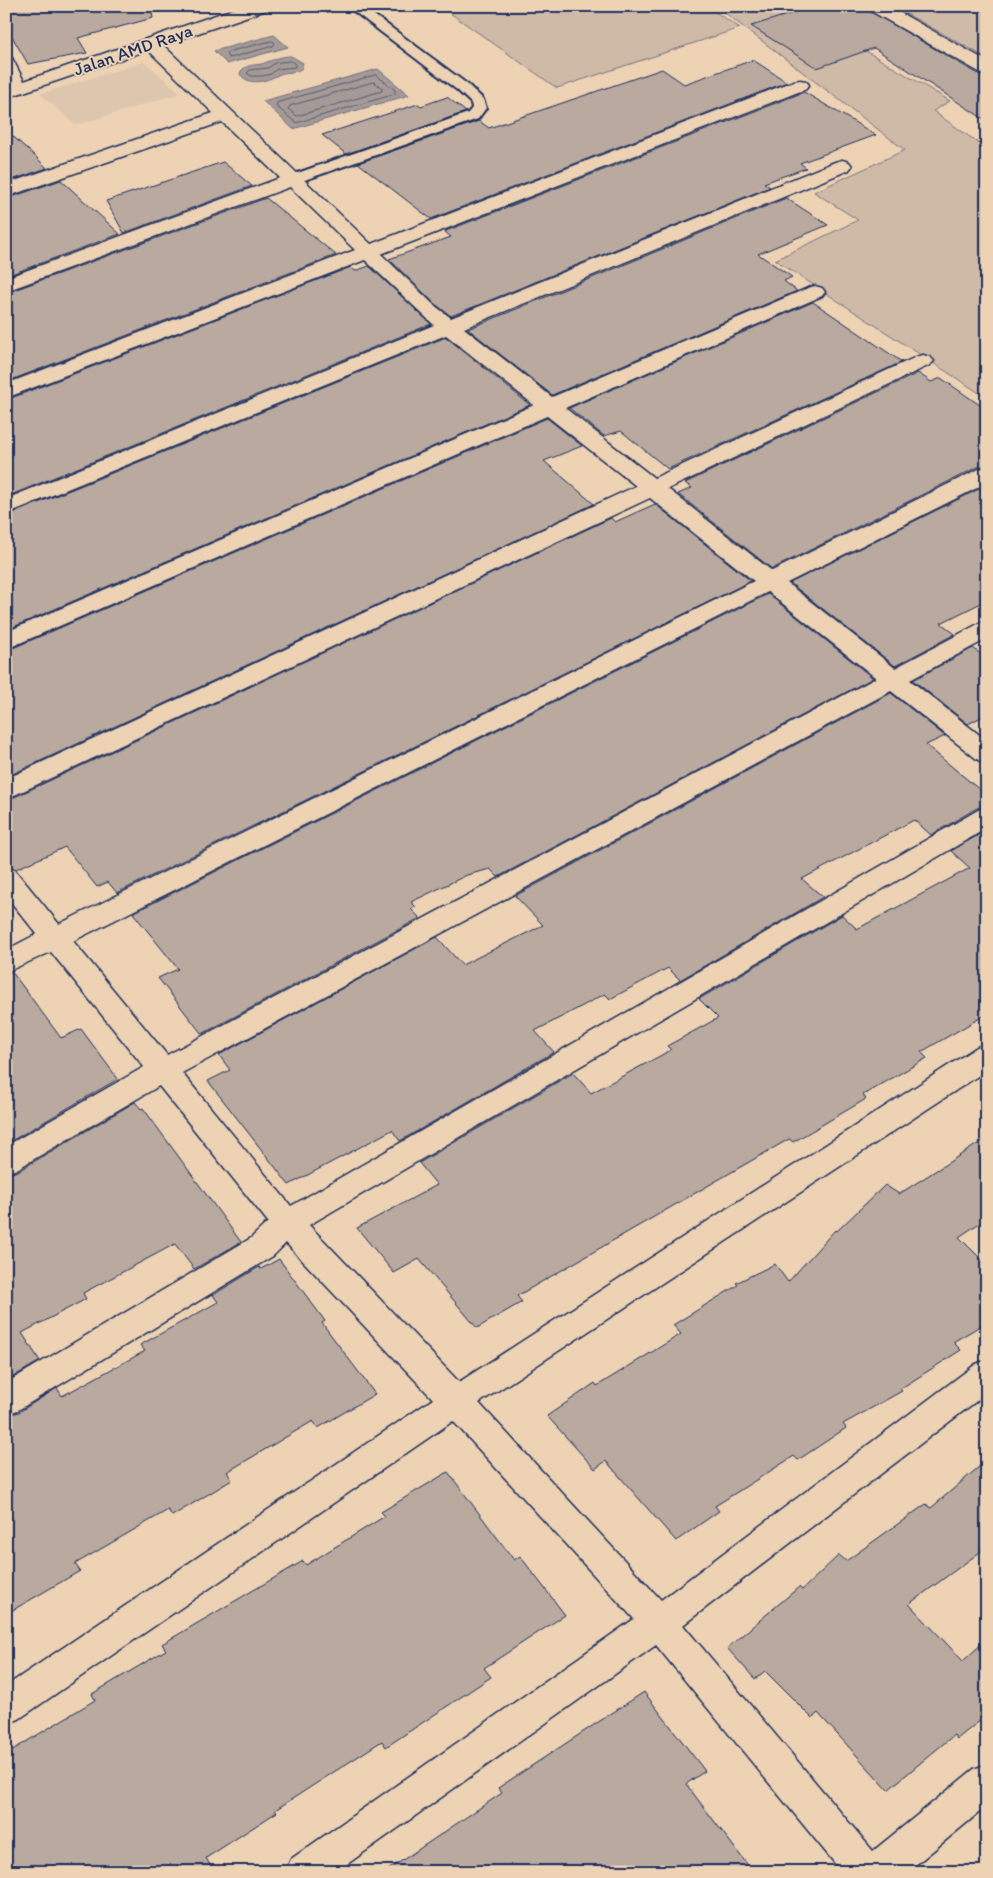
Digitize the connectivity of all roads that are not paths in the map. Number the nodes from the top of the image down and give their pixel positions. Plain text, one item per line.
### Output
1 (260, 6) edge
2 (353, 6) edge
3 (874, 6) edge
4 (152, 44) junction
5 (6, 62) edge
6 (987, 70) edge
7 (800, 85) dead end
8 (13, 91) edge
9 (226, 114) junction
10 (842, 166) dead end
11 (294, 179) junction
12 (6, 191) edge
13 (368, 252) junction
14 (6, 284) edge
15 (815, 292) dead end
16 (449, 326) junction
17 (923, 361) dead end
18 (6, 392) edge
19 (549, 407) junction
20 (987, 474) edge
21 (651, 488) junction
22 (6, 507) edge
23 (769, 582) junction
24 (987, 629) edge
25 (6, 641) edge
26 (892, 680) junction
27 (987, 754) edge
28 (6, 790) edge
29 (987, 816) edge
30 (6, 877) edge
31 (55, 937) junction
32 (6, 962) edge
33 (987, 1055) edge
34 (163, 1070) junction
35 (6, 1161) edge
36 (287, 1223) junction
37 (987, 1374) edge
38 (6, 1400) edge
39 (456, 1400) junction
40 (659, 1622) junction
41 (6, 1707) edge
42 (987, 1782) edge
43 (304, 1872) edge
44 (866, 1872) edge
45 (878, 1872) edge

1 - 4 street, Jalan AMD Raya
2 - 11 lane
3 - 6 street
4 - 8 street, Jalan AMD Raya
4 - 9 street
5 - 8 street
7 - 13 street
9 - 11 street
9 - 12 street
10 - 16 street
11 - 13 street
11 - 14 street
13 - 16 street
13 - 18 street
15 - 19 street
16 - 19 street
16 - 22 street
17 - 21 street
19 - 21 street
19 - 25 street
20 - 23 street
21 - 23 street
21 - 28 street
23 - 26 street
23 - 31 street
24 - 26 street
26 - 27 street
26 - 34 street
29 - 36 street
30 - 31 street
31 - 32 street
31 - 34 street
33 - 39 street
34 - 35 street
34 - 36 street
36 - 38 street
36 - 39 street
37 - 40 street
39 - 40 street
39 - 41 street
40 - 43 street
40 - 44 street
42 - 45 street

